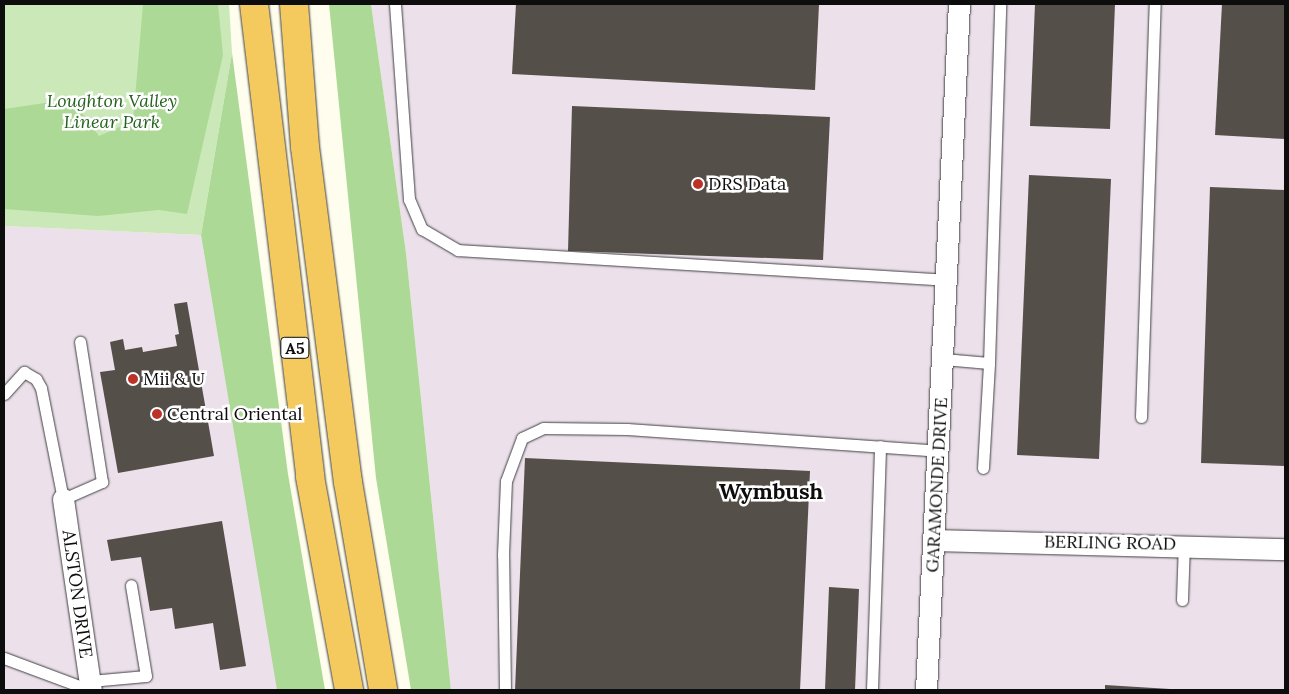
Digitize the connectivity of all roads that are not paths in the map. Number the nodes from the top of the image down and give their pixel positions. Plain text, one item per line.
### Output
1 (254, 4) edge
2 (294, 4) edge
3 (395, 4) edge
4 (959, 4) edge
5 (1000, 4) edge
6 (1155, 4) edge
7 (944, 280) junction
8 (80, 342) dead end
9 (943, 359) junction
10 (989, 363) junction
11 (4, 394) edge
12 (1141, 417) dead end
13 (880, 446) junction
14 (938, 451) junction
15 (983, 468) dead end
16 (64, 499) junction
17 (934, 540) junction
18 (1184, 544) junction
19 (1285, 549) edge
20 (131, 584) dead end
21 (1182, 600) dead end
22 (4, 658) edge
23 (90, 687) edge
24 (349, 690) edge
25 (383, 690) edge
26 (505, 690) edge
27 (872, 690) edge
28 (926, 690) edge

1 - 24 highway, A5
2 - 25 highway, A5
3 - 7 lane
4 - 7 street, GARAMONDE DRIVE
5 - 10 lane
6 - 12 lane
7 - 9 street, GARAMONDE DRIVE
8 - 16 lane
9 - 10 lane
9 - 14 street, GARAMONDE DRIVE
10 - 15 lane
11 - 16 lane
13 - 14 lane
13 - 26 lane
13 - 27 lane
14 - 17 street, GARAMONDE DRIVE
16 - 23 street, ALSTON DRIVE
17 - 18 street, BERLING ROAD
17 - 28 street, GARAMONDE DRIVE
18 - 19 street, BERLING ROAD
18 - 21 lane
20 - 23 lane
22 - 23 lane

